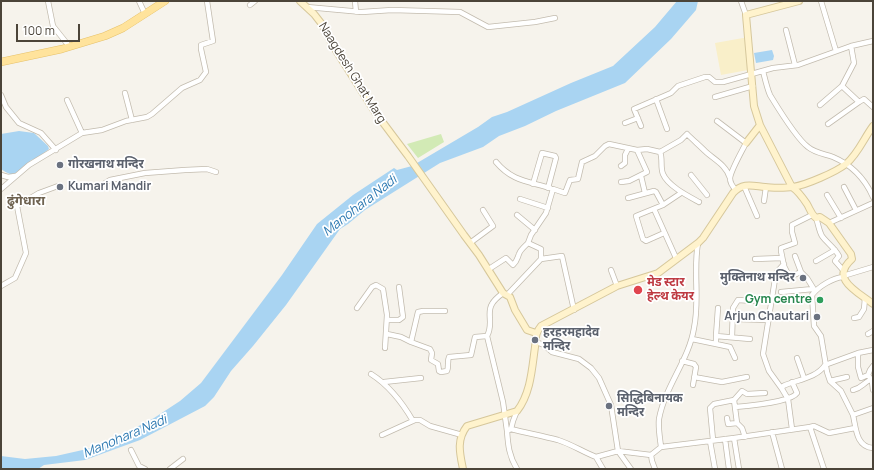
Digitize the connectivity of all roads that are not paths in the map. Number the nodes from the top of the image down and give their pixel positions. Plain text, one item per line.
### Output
1 (48, 1) edge
2 (139, 1) edge
3 (165, 1) edge
4 (208, 1) edge
5 (255, 1) edge
6 (300, 1) edge
7 (355, 1) edge
8 (741, 1) edge
9 (799, 1) edge
10 (821, 1) edge
11 (250, 5) dead end
12 (307, 7) junction
13 (356, 12) junction
14 (145, 14) junction
15 (746, 15) junction
16 (555, 18) dead end
17 (786, 30) dead end
18 (873, 41) edge
19 (69, 46) junction
20 (851, 46) junction
21 (836, 51) junction
22 (1, 62) edge
23 (795, 65) junction
24 (763, 71) junction
25 (751, 74) junction
26 (753, 86) junction
27 (842, 86) junction
28 (125, 94) dead end
29 (1, 96) edge
30 (715, 97) dead end
31 (656, 99) junction
32 (67, 100) dead end
33 (859, 102) junction
34 (820, 105) dead end
35 (873, 107) edge
36 (638, 118) junction
37 (132, 120) junction
38 (717, 121) dead end
39 (625, 123) dead end
40 (828, 124) dead end
41 (760, 125) junction
42 (641, 126) dead end
43 (873, 126) edge
44 (667, 129) dead end
45 (82, 133) junction
46 (746, 143) junction
47 (628, 149) junction
48 (56, 150) junction
49 (637, 150) junction
50 (660, 152) junction
51 (496, 162) dead end
52 (846, 164) junction
53 (621, 166) dead end
54 (216, 172) dead end
55 (1, 175) edge
56 (691, 175) dead end
57 (15, 176) junction
58 (641, 176) junction
59 (730, 178) junction
60 (620, 182) dead end
61 (533, 184) junction
62 (102, 185) dead end
63 (58, 186) dead end
64 (744, 186) junction
65 (766, 187) junction
66 (792, 187) junction
67 (844, 187) dead end
68 (551, 188) junction
69 (1, 189) edge
70 (736, 190) junction
71 (645, 193) junction
72 (681, 193) junction
73 (707, 195) dead end
74 (826, 195) dead end
75 (873, 197) edge
76 (628, 198) dead end
77 (520, 199) dead end
78 (764, 201) dead end
79 (699, 202) dead end
80 (873, 204) edge
81 (663, 205) junction
82 (548, 208) junction
83 (654, 209) junction
84 (483, 210) dead end
85 (856, 210) junction
86 (517, 215) dead end
87 (757, 216) dead end
88 (816, 217) junction
89 (841, 218) junction
90 (828, 223) junction
91 (535, 230) junction
92 (664, 233) junction
93 (470, 243) junction
94 (528, 243) junction
95 (698, 243) junction
96 (835, 250) junction
97 (795, 256) dead end
98 (676, 258) junction
99 (782, 258) junction
100 (540, 259) junction
101 (755, 259) dead end
102 (816, 261) dead end
103 (784, 264) junction
104 (873, 267) edge
105 (489, 269) junction
106 (611, 270) dead end
107 (801, 272) junction
108 (843, 274) junction
109 (1, 286) edge
110 (617, 286) junction
111 (399, 287) dead end
112 (814, 290) junction
113 (781, 292) dead end
114 (505, 294) junction
115 (870, 300) edge
116 (753, 301) dead end
117 (358, 308) dead end
118 (718, 308) dead end
119 (574, 310) junction
120 (445, 311) dead end
121 (854, 318) dead end
122 (733, 319) junction
123 (387, 320) junction
124 (769, 320) junction
125 (536, 333) junction
126 (387, 334) junction
127 (487, 336) junction
128 (716, 336) junction
129 (732, 337) junction
130 (750, 339) dead end
131 (692, 340) junction
132 (411, 342) junction
133 (536, 342) junction
134 (716, 344) junction
135 (385, 348) dead end
136 (873, 350) edge
137 (858, 352) junction
138 (735, 358) dead end
139 (797, 358) dead end
140 (682, 361) junction
141 (825, 365) junction
142 (873, 366) edge
143 (371, 374) dead end
144 (747, 377) dead end
145 (847, 377) dead end
146 (422, 378) dead end
147 (694, 378) junction
148 (804, 378) junction
149 (871, 379) edge
150 (830, 380) junction
151 (384, 382) junction
152 (792, 382) junction
153 (693, 385) dead end
154 (782, 389) junction
155 (853, 390) dead end
156 (873, 390) edge
157 (765, 393) dead end
158 (788, 399) junction
159 (734, 400) junction
160 (735, 407) junction
161 (873, 408) edge
162 (518, 411) junction
163 (504, 415) junction
164 (853, 415) junction
165 (727, 418) dead end
166 (414, 421) junction
167 (737, 423) junction
168 (810, 426) junction
169 (855, 428) junction
170 (792, 429) junction
171 (509, 430) junction
172 (772, 432) junction
173 (382, 434) dead end
174 (462, 435) junction
175 (745, 437) junction
176 (734, 438) junction
177 (725, 439) junction
178 (712, 440) junction
179 (661, 447) junction
180 (873, 448) edge
181 (132, 450) dead end
182 (618, 451) junction
183 (651, 455) junction
184 (596, 457) junction
185 (183, 459) dead end
186 (145, 469) edge
187 (170, 469) edge
188 (464, 469) edge
189 (517, 469) edge
190 (602, 469) edge
191 (631, 469) edge
192 (655, 469) edge
193 (715, 469) edge
194 (729, 469) edge
195 (739, 469) edge
196 (782, 469) edge
197 (824, 469) edge

1 - 19 street
2 - 14 street
3 - 14 main road
4 - 37 street
5 - 11 street
6 - 12 street, Naagdesh Ghat Marg
7 - 13 street
8 - 15 street
9 - 15 street
10 - 21 street
12 - 13 street
12 - 93 street, Naagdesh Ghat Marg
13 - 16 street
14 - 19 main road
15 - 25 street
17 - 23 street
18 - 20 street
19 - 22 main road
20 - 21 street
20 - 27 street
21 - 23 street
23 - 24 street
24 - 25 street
24 - 52 street
25 - 26 street
25 - 31 street
26 - 30 street
26 - 41 street
27 - 33 street
27 - 34 street
28 - 37 street
29 - 48 street
31 - 36 street
31 - 44 street
32 - 45 street
33 - 35 street
33 - 40 street
36 - 39 street
36 - 42 street
37 - 45 street
38 - 46 street
41 - 46 street
41 - 66 street
43 - 52 street
45 - 48 street
46 - 59 street
47 - 49 street
47 - 53 street
47 - 68 street
48 - 57 street
49 - 50 street
49 - 58 street
50 - 59 street
50 - 72 street
51 - 61 street
52 - 66 street
52 - 75 street
54 - 62 street
55 - 57 street
56 - 73 street
57 - 69 street
58 - 60 street
58 - 71 street
59 - 70 street
61 - 68 street
61 - 68 street
63 - 109 street
64 - 65 street
64 - 70 street
64 - 87 street
65 - 66 street
65 - 78 street
66 - 88 street
67 - 85 street
68 - 82 street
70 - 95 street
71 - 76 street
71 - 81 street
72 - 79 street
72 - 81 street
74 - 89 street
77 - 82 street
80 - 85 street
81 - 83 street
82 - 91 street
83 - 92 street
83 - 92 street
84 - 93 street
85 - 89 street
86 - 91 street
88 - 90 street
88 - 96 street
88 - 99 street
89 - 90 street
90 - 108 street
91 - 94 street
92 - 98 street
93 - 105 street, Naagdesh Ghat Marg
94 - 100 street
94 - 105 street
95 - 98 street
95 - 131 street
96 - 102 street
96 - 108 street
97 - 107 street
98 - 110 street
99 - 101 street
99 - 103 street
100 - 114 street
100 - 119 street
103 - 107 street
103 - 124 street
104 - 108 street
105 - 114 street, Naagdesh Ghat Marg
106 - 110 street
107 - 112 street
108 - 112 street
108 - 115 street
110 - 119 street
111 - 123 street
112 - 113 street
112 - 141 street
114 - 125 street, Naagdesh Ghat Marg
114 - 127 street
115 - 121 street
116 - 122 street
117 - 123 street
118 - 128 street
119 - 125 street
120 - 132 street
122 - 124 street
122 - 129 street
123 - 126 street
124 - 154 street
125 - 133 street
126 - 132 street
126 - 135 street
127 - 132 street
127 - 163 street
128 - 129 street
128 - 134 street
129 - 130 street
131 - 134 street
131 - 140 street
133 - 162 street
133 - 182 street
134 - 138 street
136 - 137 street
137 - 141 street
137 - 149 street
139 - 148 street
140 - 147 street
140 - 179 street
141 - 148 street
141 - 150 street
142 - 149 street
143 - 151 street
144 - 147 street
145 - 150 street
146 - 151 street
147 - 153 street
148 - 152 street
149 - 155 street
149 - 156 street
150 - 164 street
151 - 166 street
152 - 154 street
152 - 158 street
154 - 158 street
157 - 159 street
158 - 160 street
158 - 170 street
159 - 160 street
159 - 178 street
160 - 167 street
161 - 164 street
162 - 163 street
162 - 171 street
163 - 171 street
163 - 174 street
164 - 169 street
165 - 167 street
166 - 173 street
166 - 174 street
167 - 175 street
168 - 169 street
168 - 170 street
168 - 197 street
169 - 180 street
170 - 172 street
171 - 184 street
171 - 189 street
172 - 175 street
172 - 196 street
174 - 188 street
175 - 176 street
176 - 177 street
176 - 195 street
177 - 178 street
177 - 194 street
178 - 179 street
178 - 193 street
179 - 183 street
181 - 186 street
182 - 183 street
182 - 184 street
182 - 191 street
183 - 192 street
184 - 190 street
185 - 187 street

